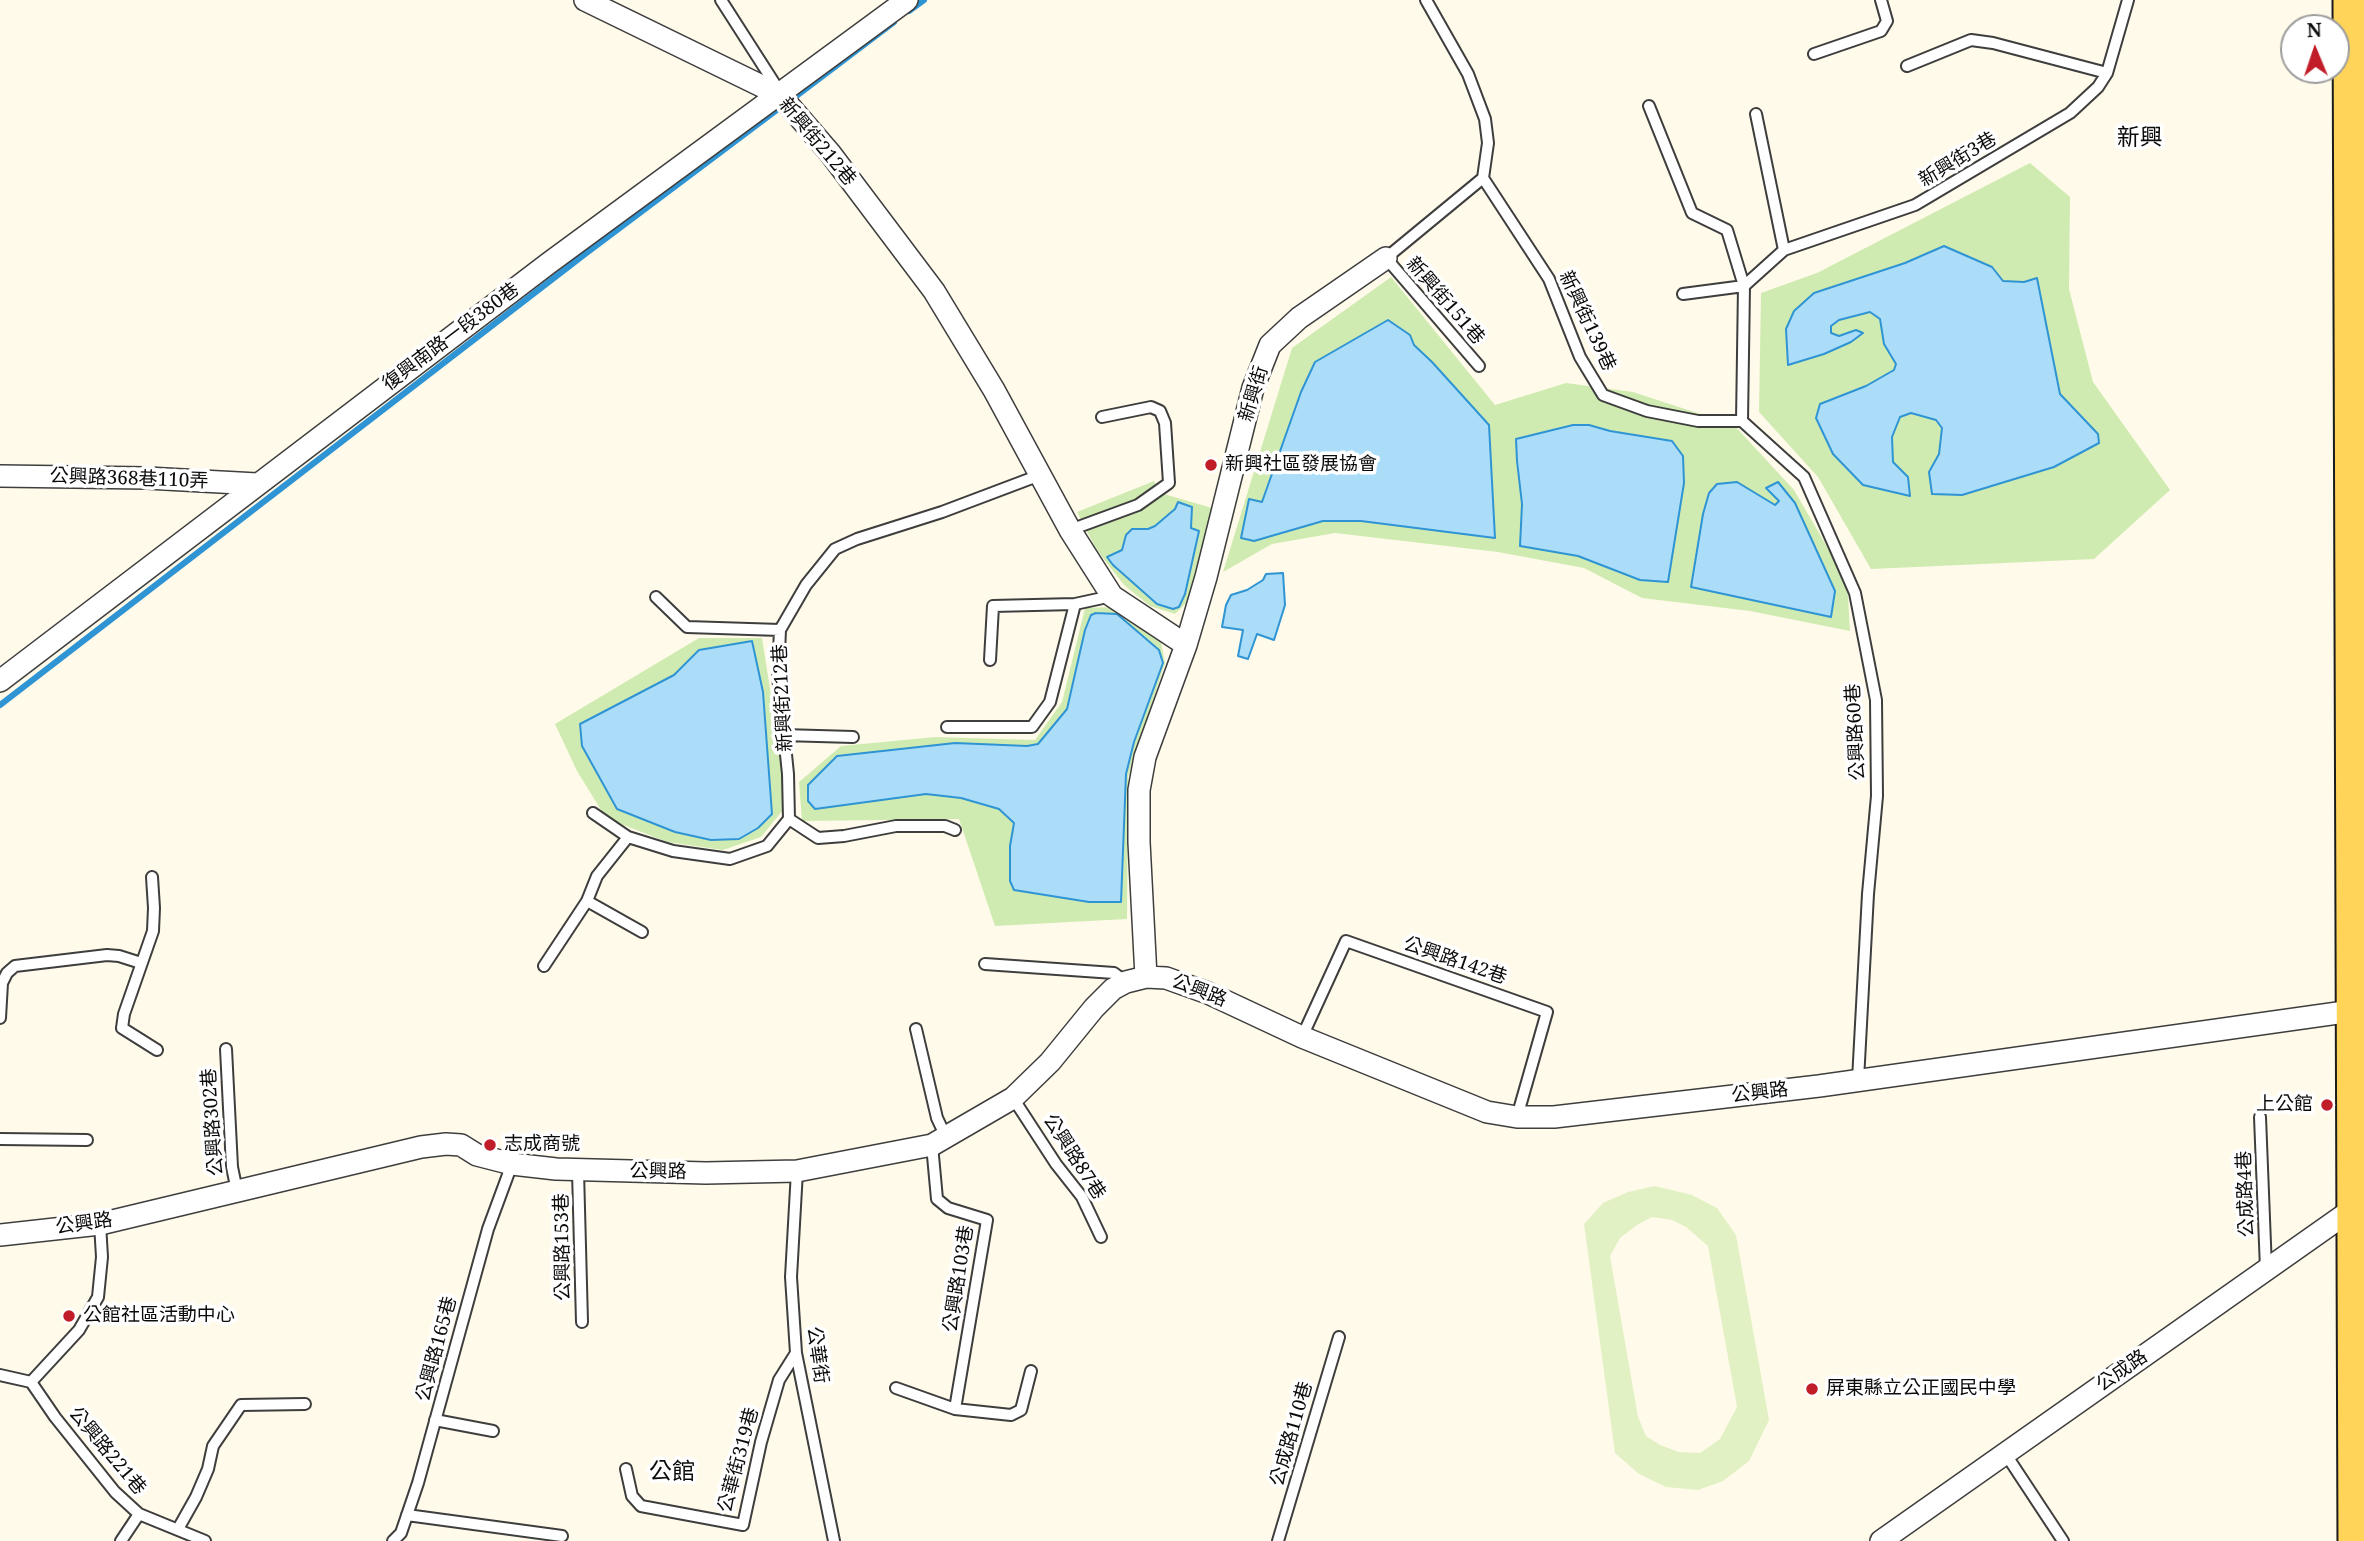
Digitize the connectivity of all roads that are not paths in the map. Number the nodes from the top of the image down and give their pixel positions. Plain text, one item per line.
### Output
1 (585, 0) edge
2 (722, 0) edge
3 (907, 0) edge
4 (1426, 0) edge
5 (1881, 0) edge
6 (2128, 0) edge
7 (2350, 0) edge
8 (1815, 54) dead end
9 (2357, 56) edge
10 (1908, 66) dead end
11 (2107, 73) junction
12 (780, 95) junction
13 (1649, 106) dead end
14 (1756, 114) dead end
15 (1483, 178) junction
16 (1784, 250) junction
17 (1385, 258) junction
18 (1744, 286) junction
19 (1683, 293) dead end
20 (1479, 366) dead end
21 (1102, 417) dead end
22 (1742, 421) junction
23 (1040, 475) junction
24 (0, 476) edge
25 (257, 484) junction
26 (1070, 530) junction
27 (1112, 596) junction
28 (656, 597) dead end
29 (1075, 604) junction
30 (780, 630) junction
31 (1186, 645) junction
32 (990, 660) dead end
33 (0, 681) edge
34 (947, 727) dead end
35 (783, 735) junction
36 (853, 737) dead end
37 (593, 813) dead end
38 (789, 819) junction
39 (956, 830) dead end
40 (628, 837) junction
41 (152, 877) dead end
42 (587, 901) junction
43 (642, 932) dead end
44 (141, 963) junction
45 (985, 964) dead end
46 (544, 966) dead end
47 (1136, 979) junction
48 (2358, 1012) edge
49 (0, 1018) edge
50 (916, 1029) dead end
51 (1303, 1037) junction
52 (226, 1049) dead end
53 (157, 1050) dead end
54 (1858, 1080) junction
55 (1013, 1098) junction
56 (1517, 1117) junction
57 (2260, 1117) dead end
58 (0, 1139) edge
59 (87, 1140) dead end
60 (939, 1141) junction
61 (512, 1164) junction
62 (578, 1171) junction
63 (797, 1171) junction
64 (237, 1191) junction
65 (2359, 1206) edge
66 (100, 1224) junction
67 (0, 1235) edge
68 (1101, 1237) dead end
69 (2266, 1269) junction
70 (582, 1322) dead end
71 (1339, 1337) dead end
72 (796, 1353) junction
73 (1031, 1371) dead end
74 (0, 1375) edge
75 (31, 1382) junction
76 (896, 1388) dead end
77 (304, 1404) dead end
78 (955, 1409) junction
79 (435, 1420) junction
80 (493, 1431) dead end
81 (2005, 1453) junction
82 (626, 1469) dead end
83 (139, 1514) junction
84 (407, 1515) junction
85 (178, 1529) junction
86 (562, 1536) dead end
87 (121, 1541) edge
88 (205, 1541) edge
89 (393, 1541) edge
90 (834, 1541) edge
91 (1279, 1541) edge
92 (1881, 1541) edge
93 (2063, 1541) edge
94 (2355, 1541) edge

1 - 12 street, 新興街212巷
2 - 12 lane
3 - 12 street, 復興南路一段380巷
4 - 15 lane
5 - 8 lane
6 - 11 lane, 新興街3巷
7 - 9 main road
9 - 48 main road
10 - 11 lane
11 - 16 lane, 新興街3巷
12 - 23 street, 新興街212巷
12 - 25 street, 復興南路一段380巷
13 - 18 lane
14 - 16 lane
15 - 17 lane, 新興街
15 - 22 lane, 新興街139巷
16 - 18 lane, 新興街3巷
17 - 20 lane, 新興街151巷
17 - 31 street, 新興街
18 - 19 lane
18 - 22 lane
21 - 26 lane
22 - 54 lane, 公興路60巷
23 - 26 street, 新興街212巷
23 - 30 lane, 新興街212巷
24 - 25 street, 公興路368巷110弄
25 - 33 street, 復興南路一段380巷
26 - 27 street, 新興街212巷
27 - 29 lane
27 - 31 street, 新興街212巷
28 - 30 lane
29 - 32 lane
29 - 34 lane
30 - 35 lane, 新興街212巷
31 - 47 street, 新興街
35 - 36 lane
35 - 38 lane, 新興街212巷
37 - 40 lane
38 - 39 lane
38 - 40 lane
40 - 42 lane
41 - 44 lane
42 - 43 lane
42 - 46 lane
44 - 49 lane
44 - 53 lane
45 - 47 lane
47 - 51 street, 公興路
47 - 55 street, 公興路
48 - 54 street, 公興路
48 - 65 main road
50 - 60 lane
51 - 56 street, 公興路
51 - 56 lane, 公興路142巷
52 - 64 lane, 公興路302巷
54 - 56 street, 公興路
55 - 60 street, 公興路
55 - 68 lane, 公興路87巷
57 - 69 lane, 公成路4巷
58 - 59 lane
60 - 63 street, 公興路
60 - 78 lane, 公興路103巷
61 - 62 street, 公興路
61 - 64 street, 公興路
61 - 79 lane, 公興路165巷
62 - 63 street, 公興路
62 - 70 lane, 公興路153巷
63 - 72 lane, 公華街
64 - 66 street, 公興路
65 - 69 street, 公成路
65 - 94 main road
66 - 67 street, 公興路
66 - 75 lane
69 - 81 street, 公成路
71 - 91 lane, 公成路110巷
72 - 82 lane, 公華街319巷
72 - 90 lane, 公華街
73 - 78 lane
74 - 75 lane
75 - 83 lane, 公興路221巷
76 - 78 lane
77 - 85 lane
79 - 80 lane
79 - 84 lane, 公興路165巷
81 - 92 street, 公成路
81 - 93 lane
83 - 85 lane
83 - 87 lane, 公興路221巷
84 - 86 lane
84 - 89 lane, 公興路165巷
85 - 88 lane

